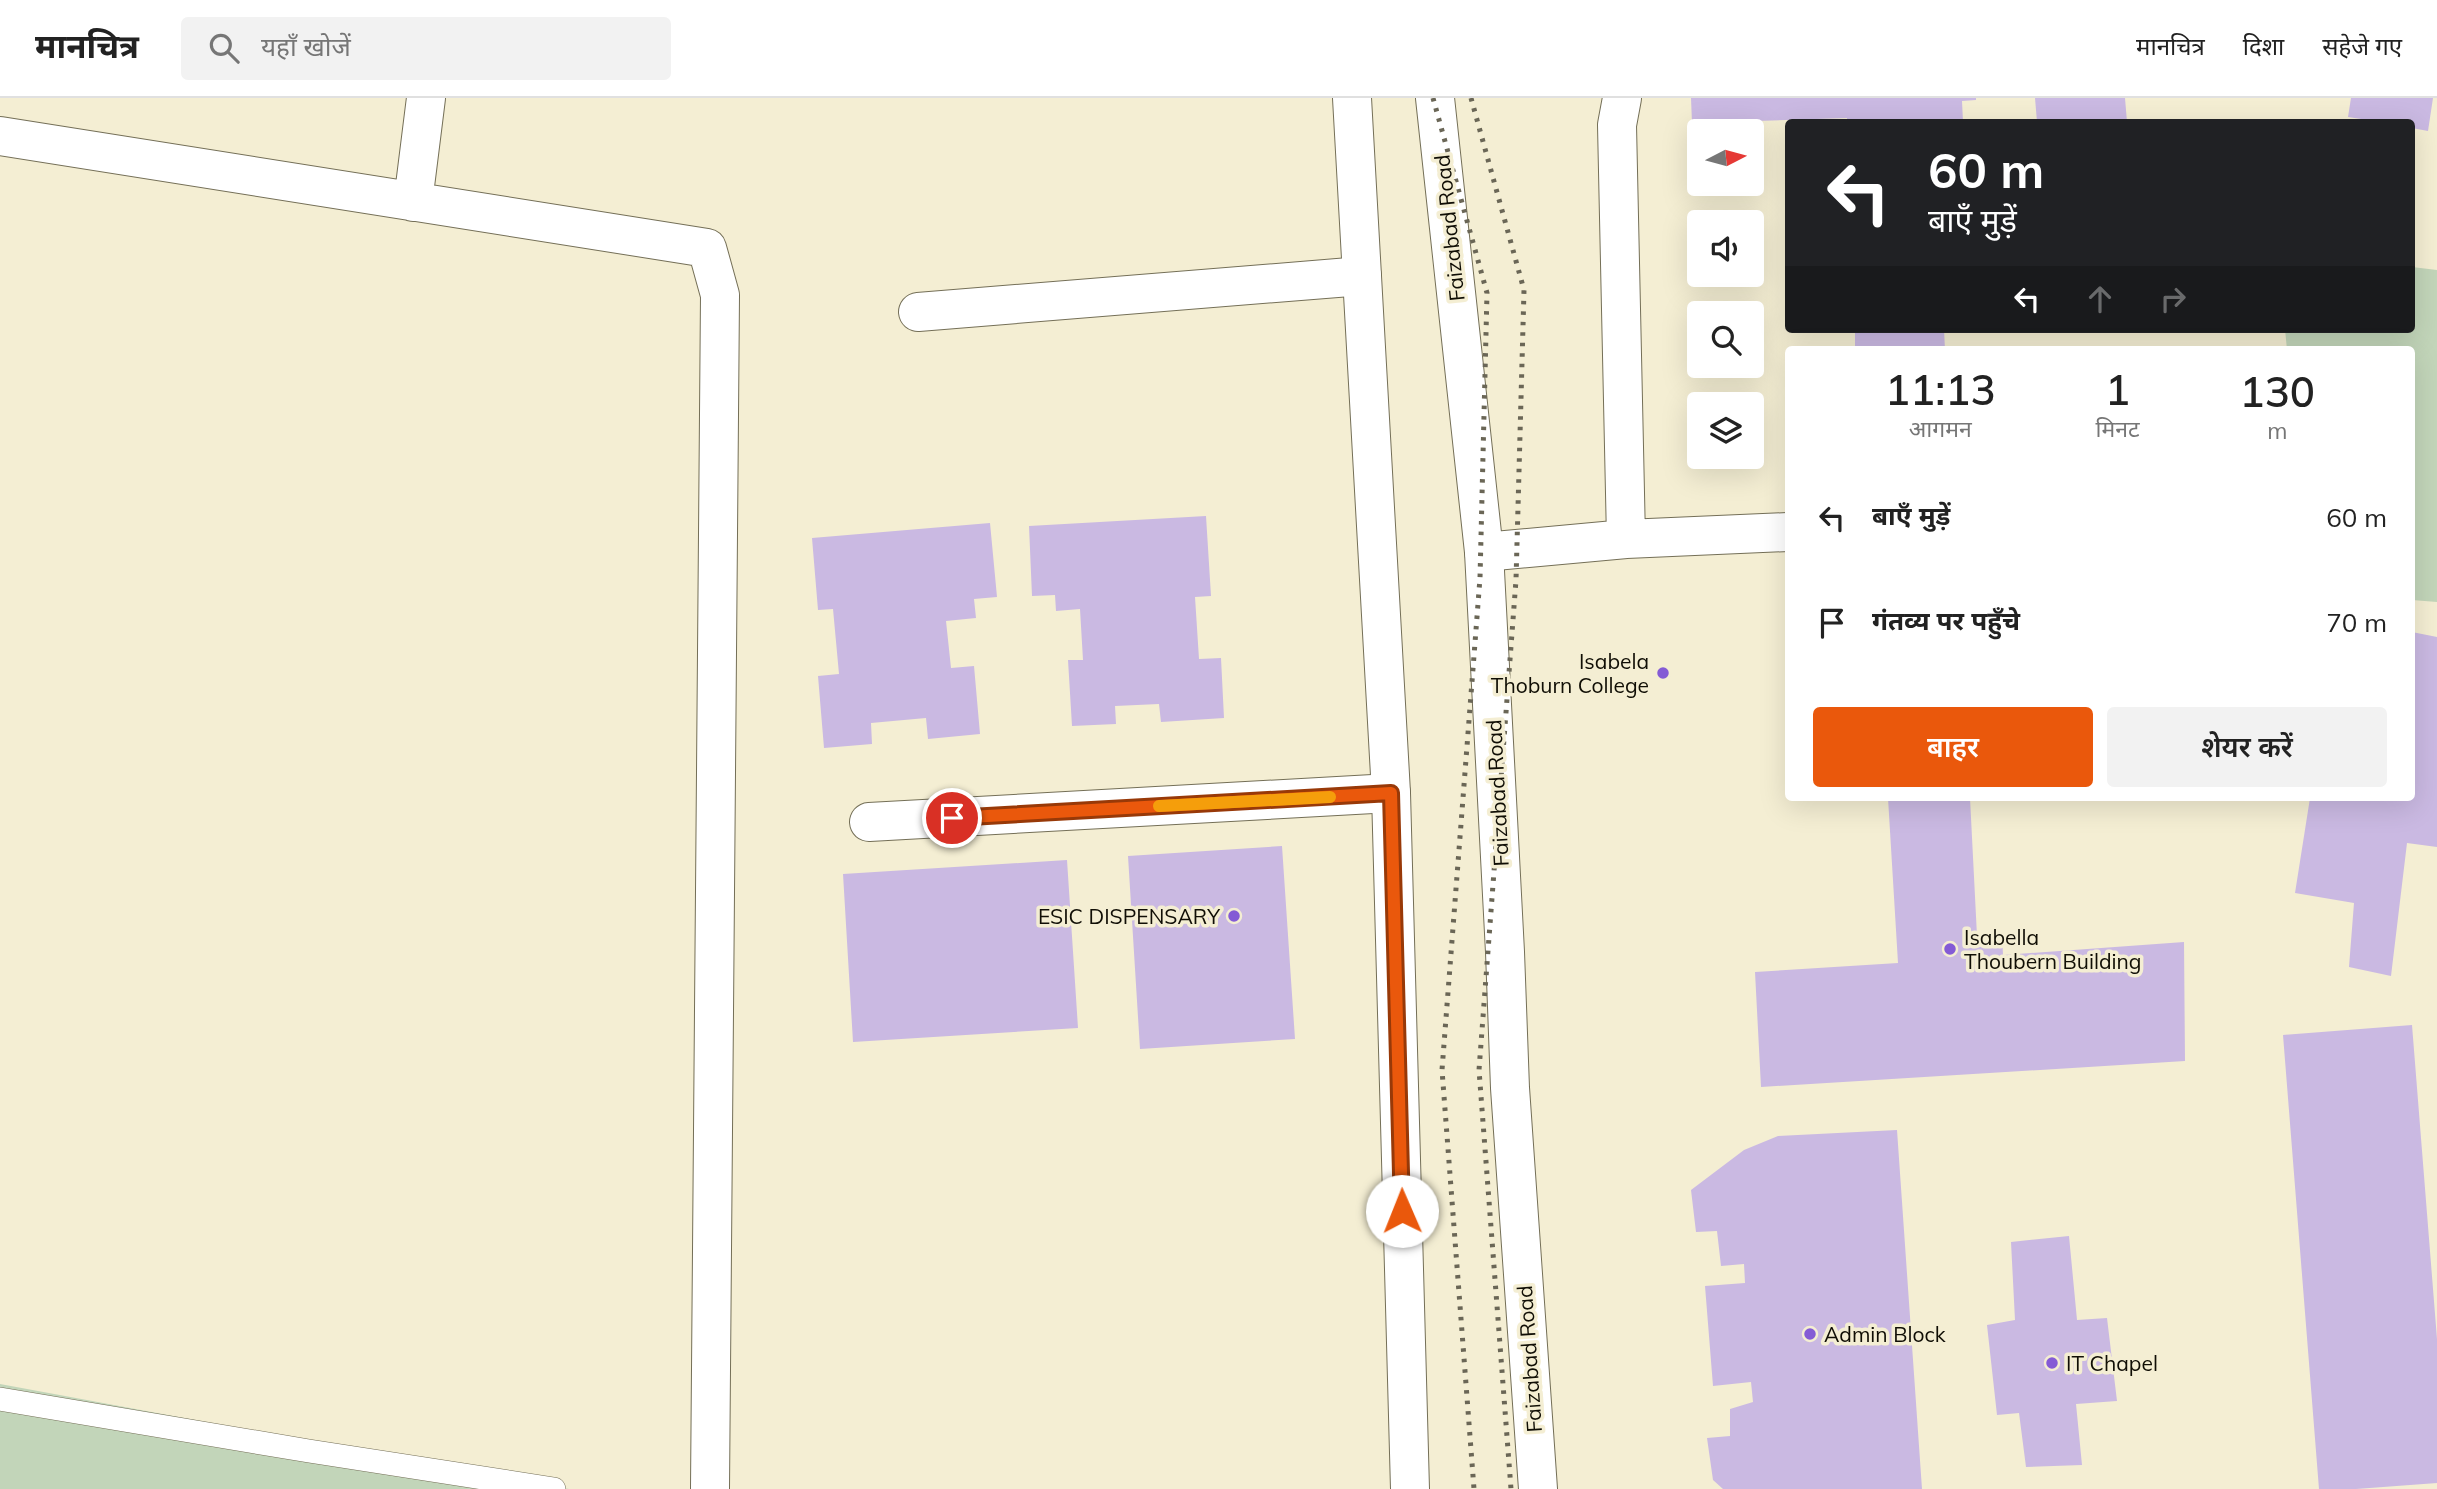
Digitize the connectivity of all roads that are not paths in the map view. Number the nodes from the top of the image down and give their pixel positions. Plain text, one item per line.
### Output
1 (426, 98) edge
2 (1352, 98) edge
3 (1435, 98) edge
4 (1622, 98) edge
5 (0, 136) edge
6 (414, 202) junction
7 (1362, 276) junction
8 (918, 312) dead end
9 (1785, 532) edge
10 (1626, 539) junction
11 (1484, 552) junction
12 (1391, 793) junction
13 (869, 822) dead end
14 (0, 1399) edge
15 (554, 1489) edge
16 (710, 1489) edge
17 (1410, 1489) edge
18 (1538, 1489) edge

1 - 6 street
2 - 7 street
3 - 11 street, Faizabad Road
4 - 10 street
5 - 6 street
6 - 16 street
7 - 8 street
7 - 12 street
9 - 10 street
10 - 11 street
11 - 18 street, Faizabad Road
12 - 13 street
12 - 17 street
14 - 15 lane

